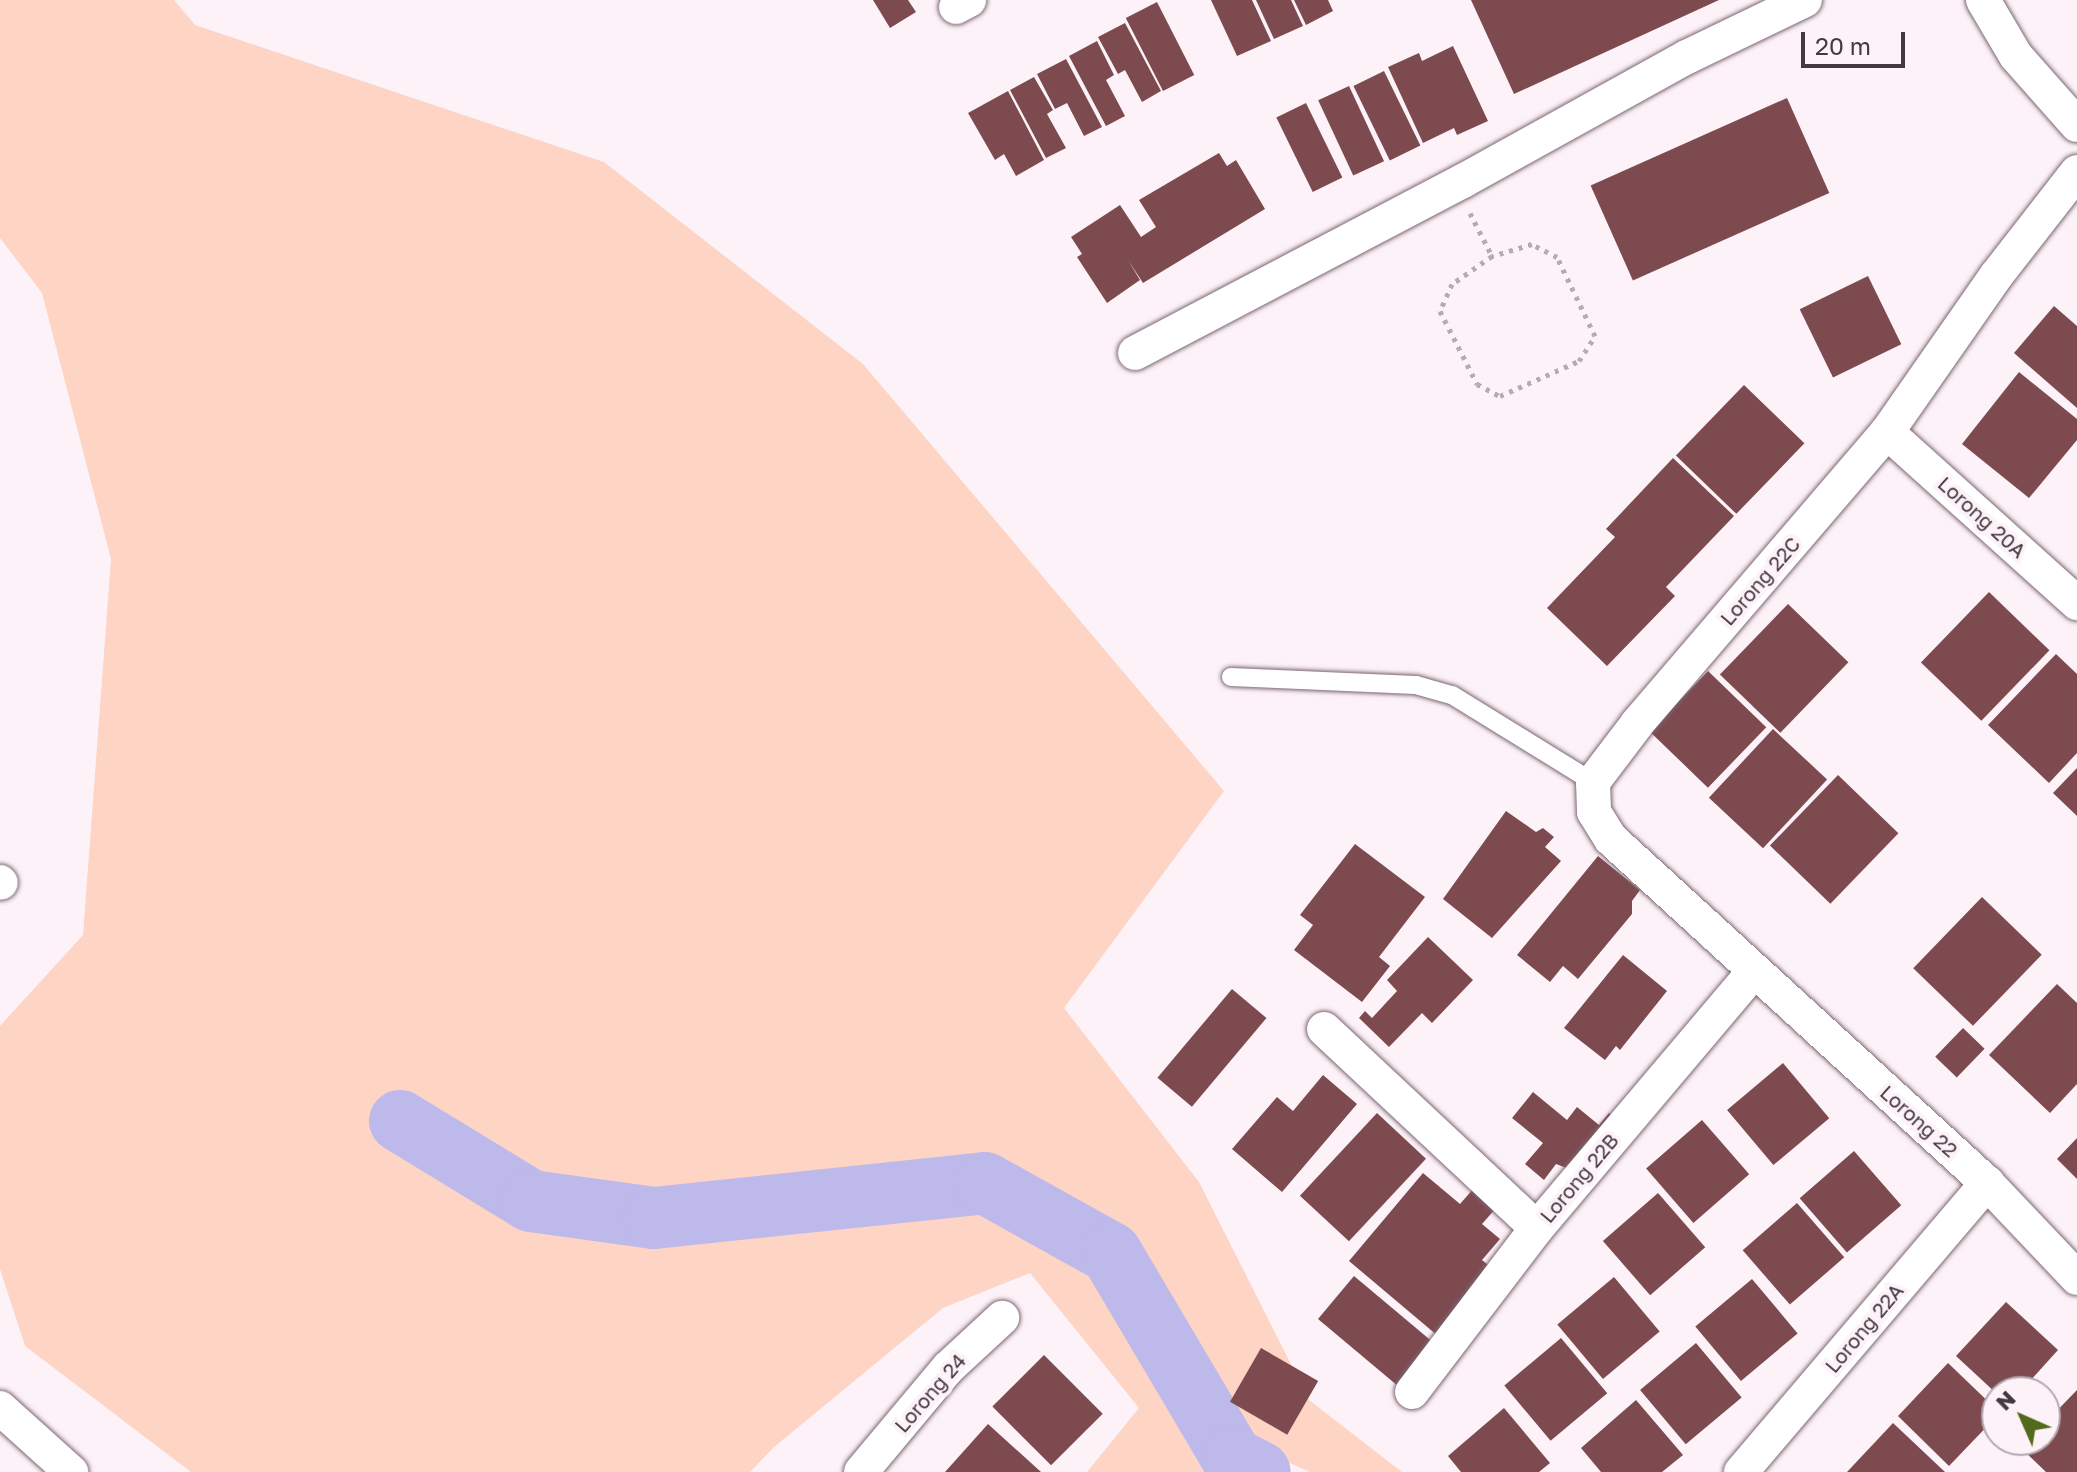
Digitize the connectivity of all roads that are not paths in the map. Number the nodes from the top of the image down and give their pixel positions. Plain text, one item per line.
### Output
1 (1805, 0) edge
2 (1983, 0) edge
3 (2077, 125) edge
4 (2077, 172) edge
5 (1135, 353) dead end
6 (1887, 432) junction
7 (2077, 603) edge
8 (1231, 677) dead end
9 (1593, 782) junction
10 (1754, 971) junction
11 (1324, 1029) dead end
12 (1987, 1183) junction
13 (1537, 1228) junction
14 (2077, 1278) edge
15 (1002, 1318) dead end
16 (1412, 1392) dead end
17 (0, 1408) edge
18 (71, 1472) edge
19 (861, 1472) edge
20 (1741, 1472) edge

1 - 5 street
2 - 3 street
4 - 6 street, Lorong 22C
6 - 7 street, Lorong 20A
6 - 9 street, Lorong 22C
8 - 9 lane
9 - 10 street
10 - 12 street, Lorong 22
10 - 13 street, Lorong 22B
11 - 13 street
12 - 14 street, Lorong 22
12 - 20 street, Lorong 22A
13 - 16 street, Lorong 22B
15 - 19 street, Lorong 24
17 - 18 street

